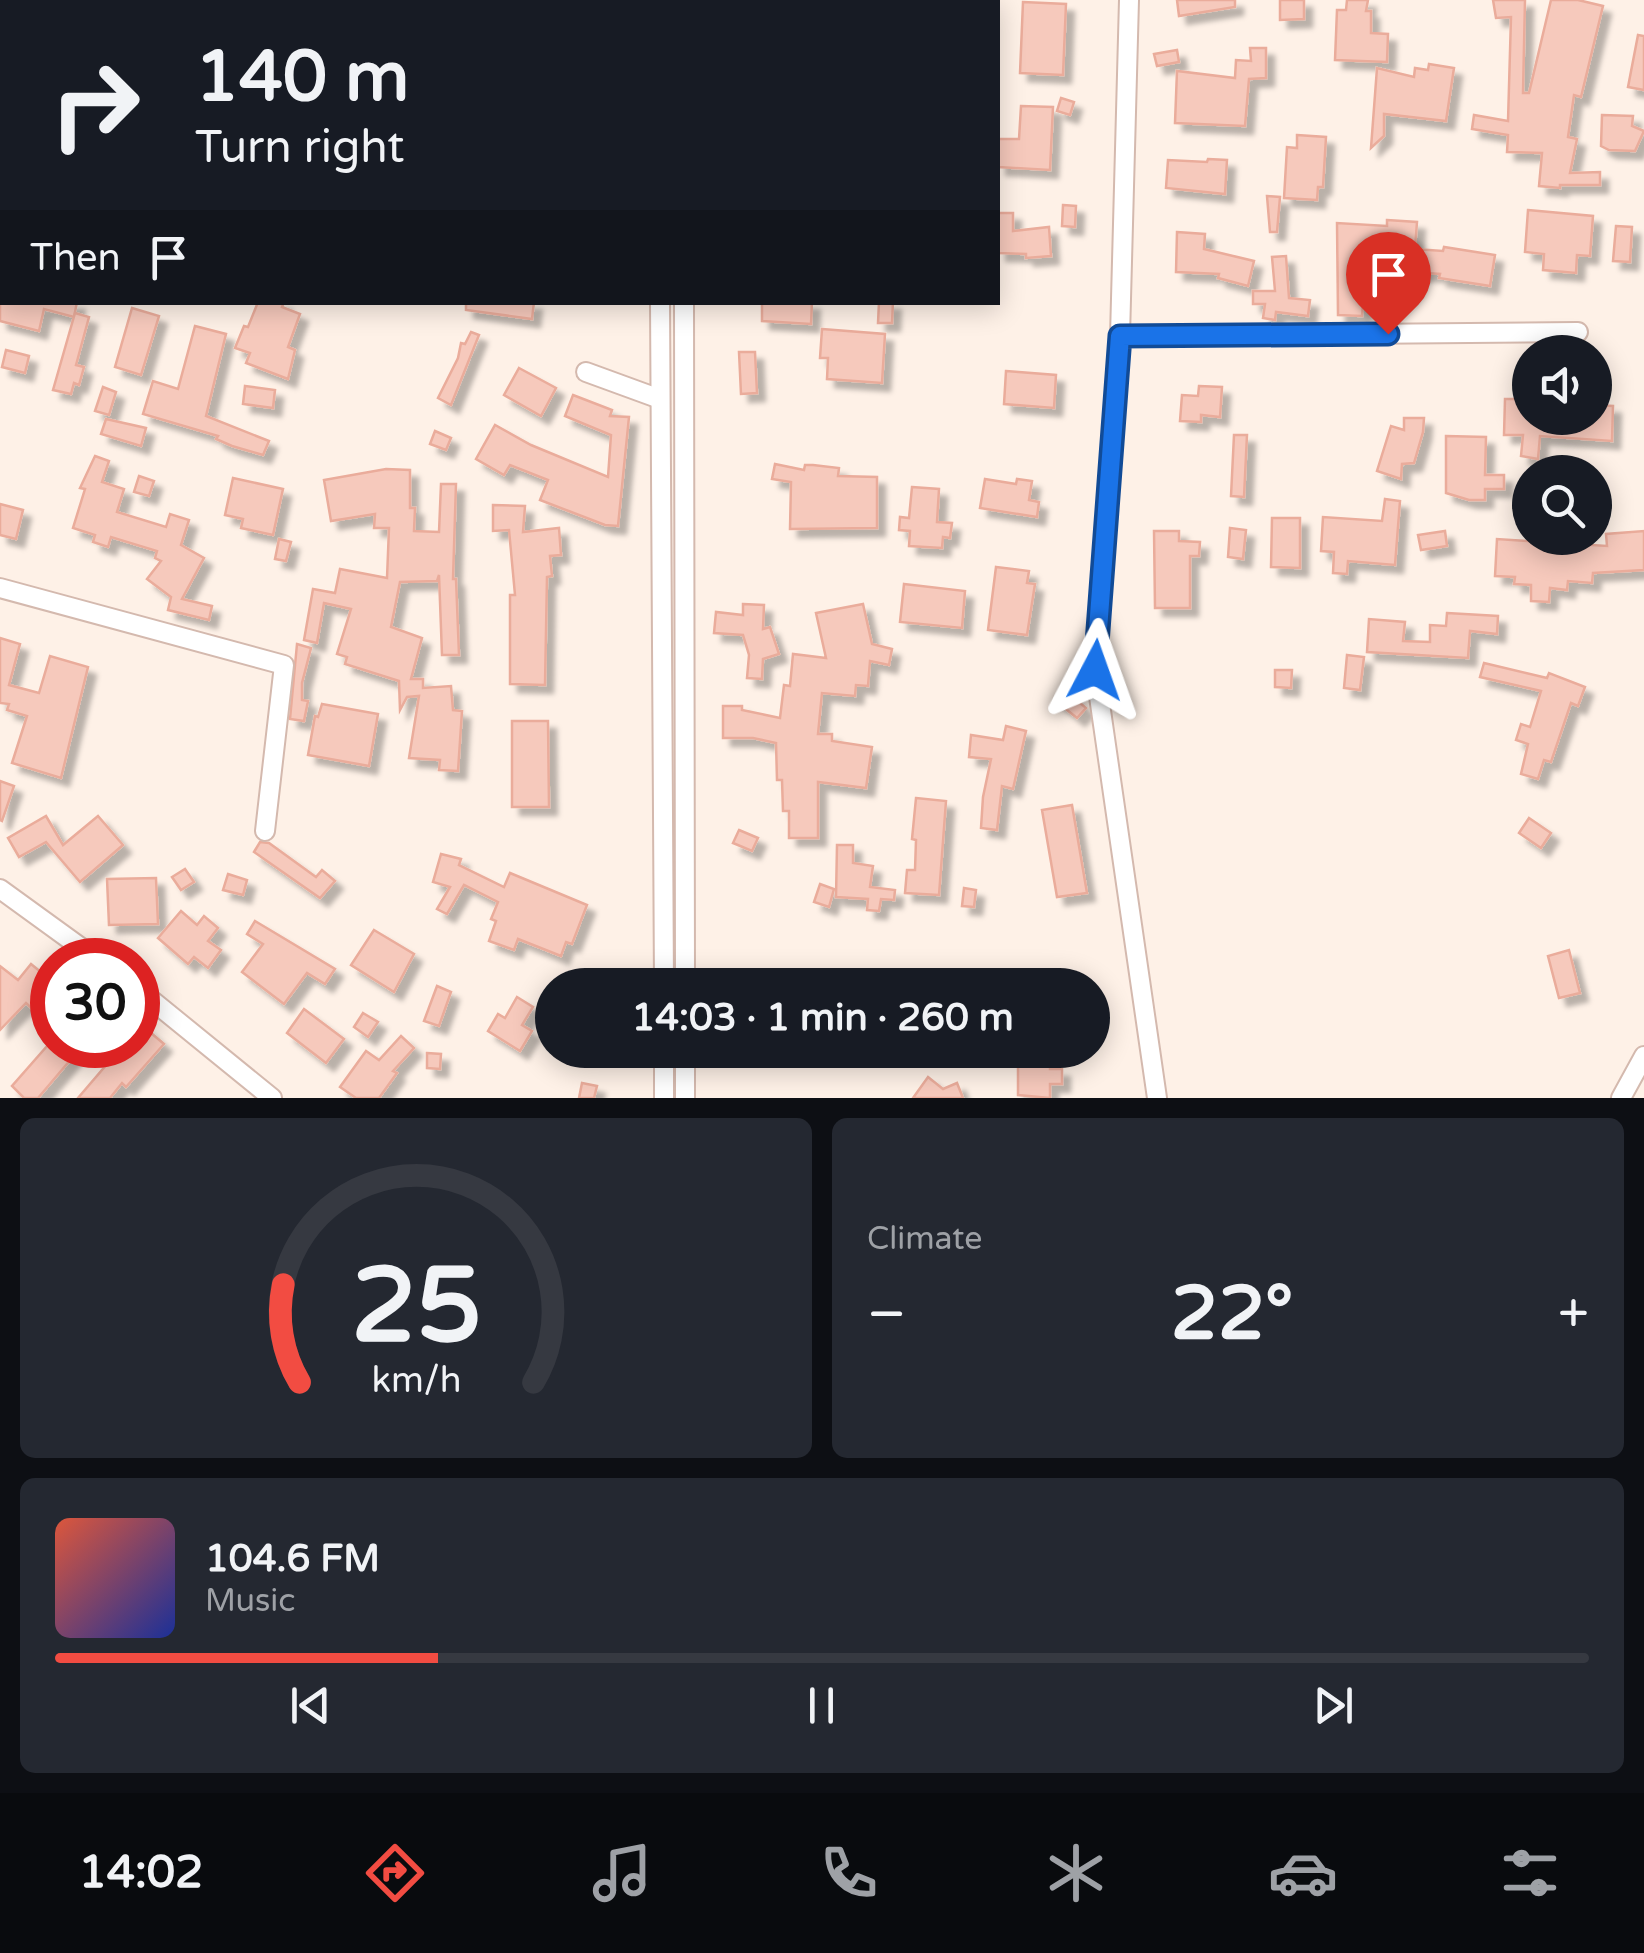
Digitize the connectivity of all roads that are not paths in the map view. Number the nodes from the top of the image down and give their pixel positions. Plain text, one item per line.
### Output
1 (1129, 0) edge
2 (660, 305) edge
3 (684, 305) edge
4 (1578, 332) dead end
5 (1120, 336) junction
6 (586, 372) dead end
7 (660, 399) junction
8 (0, 588) edge
9 (265, 832) dead end
10 (0, 889) edge
11 (68, 938) edge
12 (664, 968) edge
13 (685, 968) edge
14 (160, 1007) edge
15 (1644, 1056) edge
16 (664, 1068) edge
17 (685, 1068) edge
18 (272, 1098) edge
19 (664, 1098) edge
20 (686, 1098) edge
21 (1157, 1098) edge
22 (1621, 1098) edge

1 - 5 street
2 - 7 street
3 - 13 street
4 - 5 street
5 - 21 street
6 - 7 street
7 - 12 street
8 - 9 street
10 - 11 street
14 - 18 street
15 - 22 street
16 - 19 street
17 - 20 street

